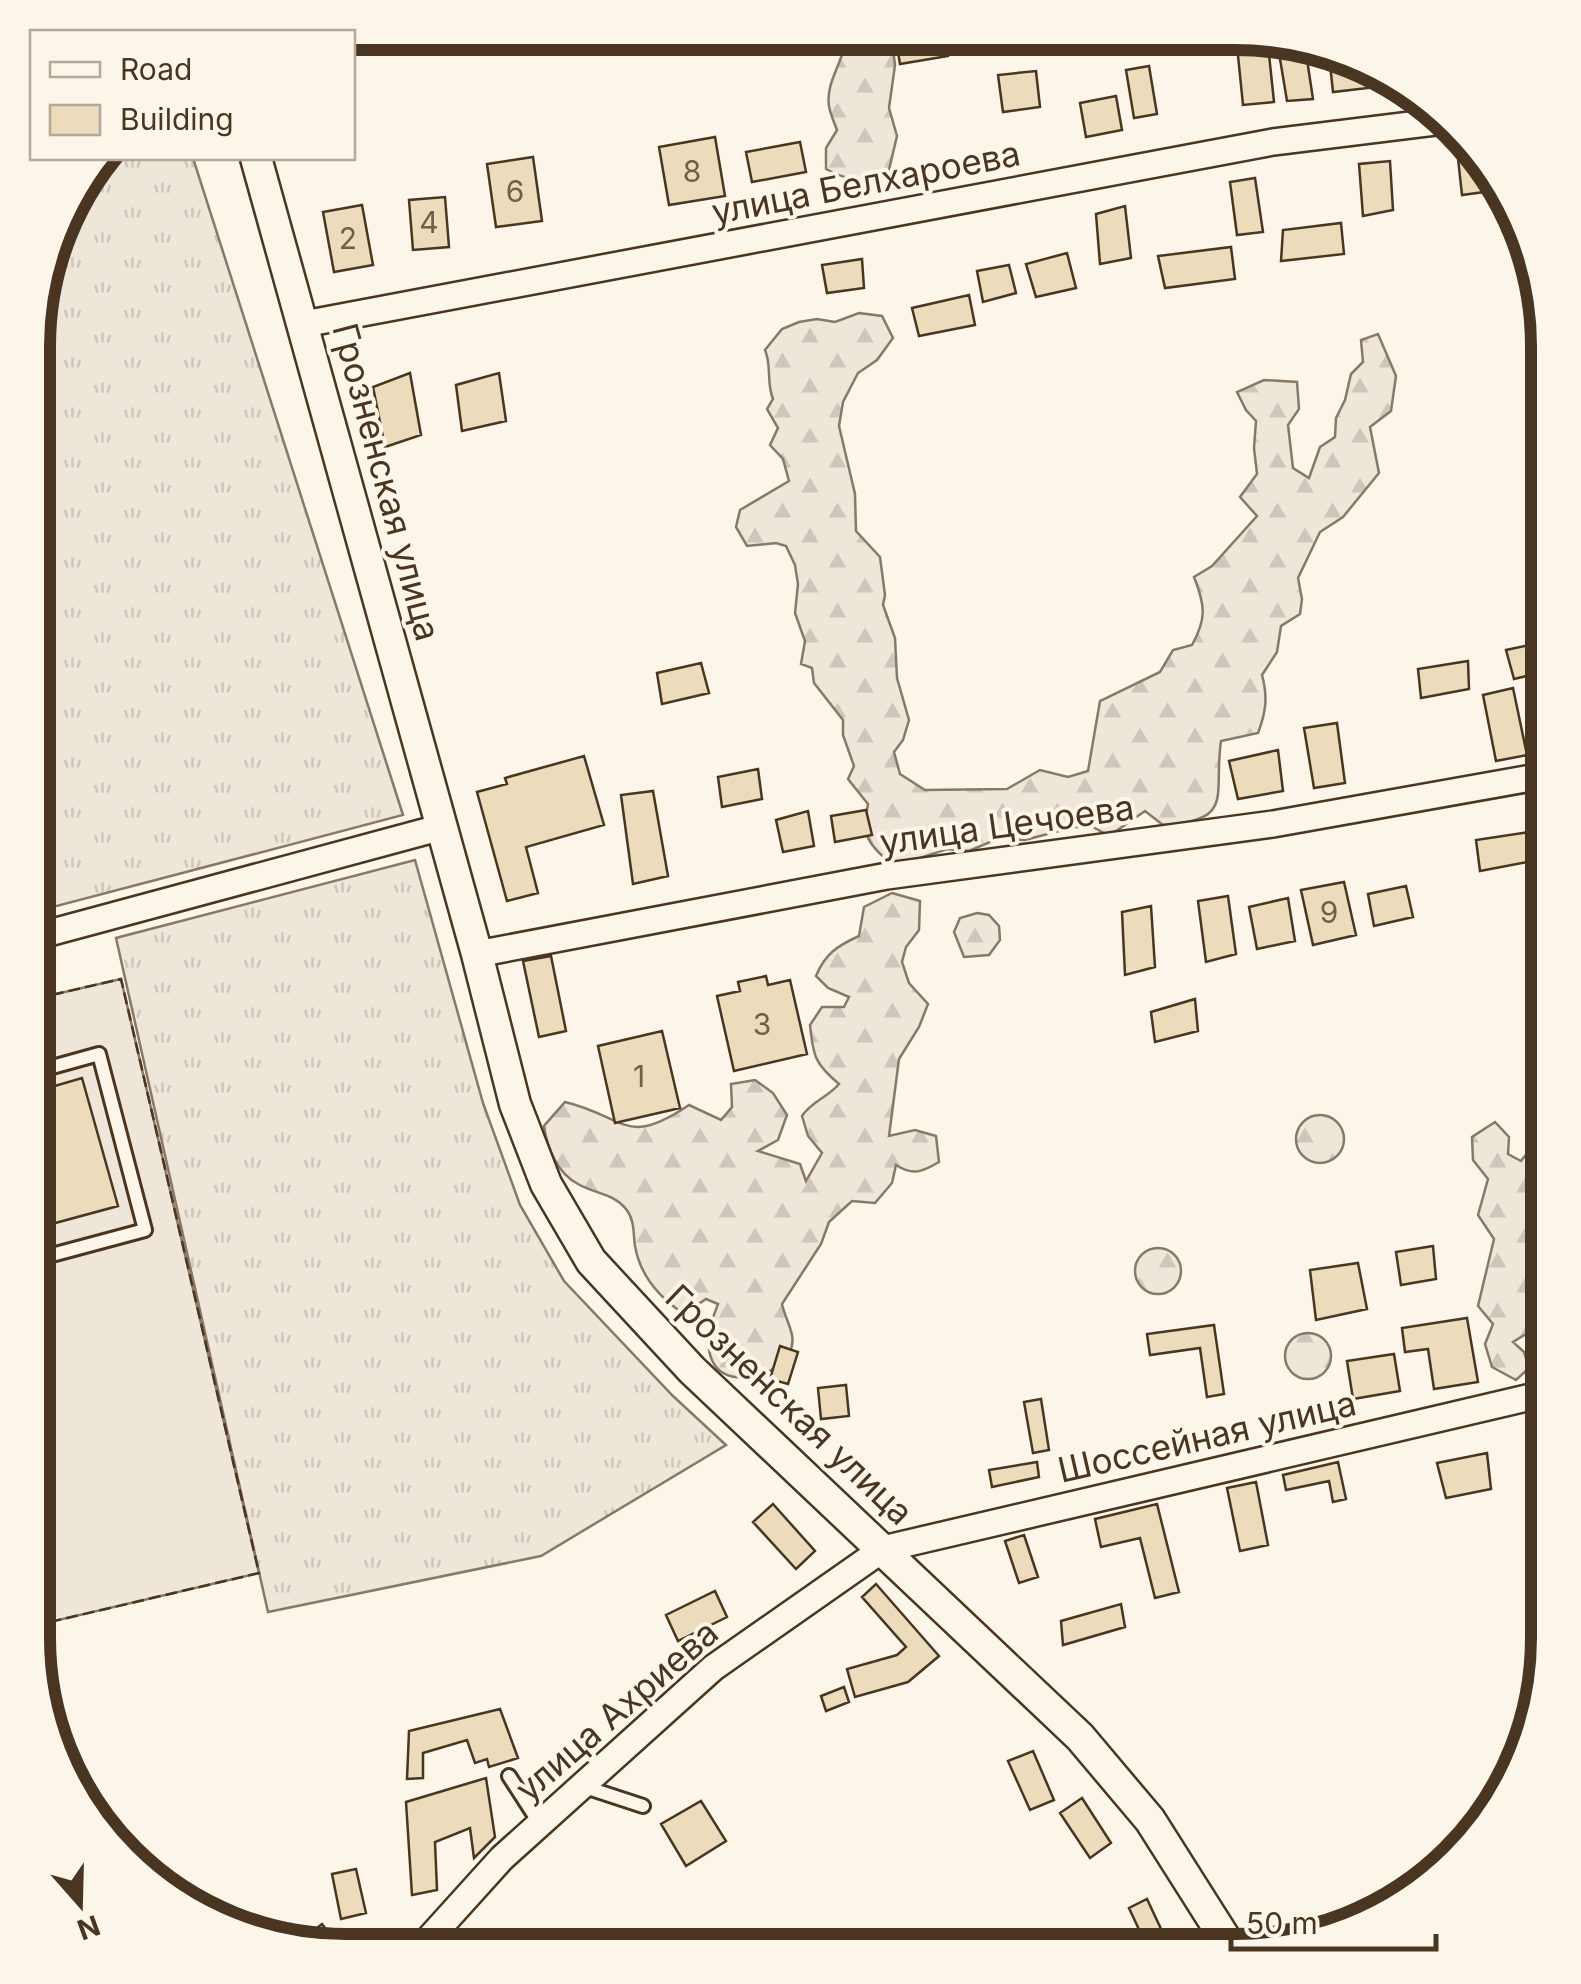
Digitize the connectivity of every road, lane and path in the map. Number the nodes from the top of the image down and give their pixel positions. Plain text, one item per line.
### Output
1 (1428, 123) edge
2 (257, 160) edge
3 (304, 324) junction
4 (1531, 778) edge
5 (442, 827) junction
6 (50, 933) edge
7 (477, 954) junction
8 (50, 1068) edge
9 (50, 1255) edge
10 (1530, 1398) edge
11 (882, 1549) junction
12 (509, 1776) dead end
13 (582, 1786) junction
14 (644, 1806) dead end
15 (540, 1824) junction
16 (434, 1933) edge
17 (1222, 1933) edge

1 - 3 street, улица Белхароева
2 - 3 street, Грозненская улица
3 - 5 street, Грозненская улица
4 - 7 street, улица Цечоева
5 - 6 street
5 - 7 street, Грозненская улица
7 - 11 street, Грозненская улица
8 - 9 lane
10 - 11 street, Шоссейная улица
11 - 13 street, улица Ахриева
11 - 17 street, Грозненская улица
12 - 15 lane
13 - 14 lane
13 - 15 street, улица Ахриева
15 - 16 street, улица Ахриева

